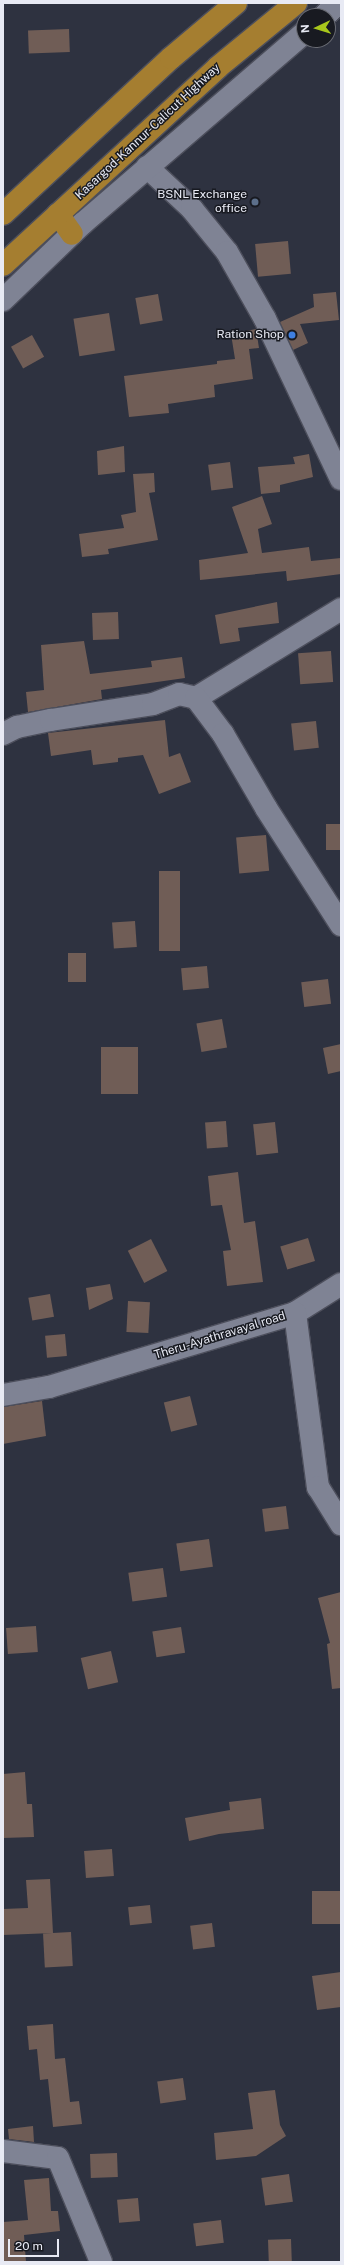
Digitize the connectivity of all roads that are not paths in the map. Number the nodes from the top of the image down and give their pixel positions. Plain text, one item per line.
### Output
1 (236, 3) edge
2 (296, 3) edge
3 (296, 40) edge
4 (147, 167) junction
5 (3, 214) edge
6 (58, 214) junction
7 (72, 234) junction
8 (3, 265) edge
9 (3, 300) edge
10 (341, 479) edge
11 (341, 609) edge
12 (196, 698) junction
13 (10, 730) edge
14 (341, 925) edge
15 (341, 1284) edge
16 (295, 1313) junction
17 (3, 1395) edge
18 (341, 1524) edge
19 (3, 2151) edge
20 (101, 2262) edge

1 - 5 highway
2 - 6 highway, Kasargod-Kannur-Calicut Highway
3 - 4 street
4 - 7 street
4 - 10 street
6 - 7 highway
6 - 8 highway, Kasargod-Kannur-Calicut Highway
7 - 9 street
11 - 12 street
12 - 13 street
12 - 14 street
15 - 16 street
16 - 17 street, Theru-Ayathravayal road
16 - 18 street, Theru-Ayathravayal road
19 - 20 street

